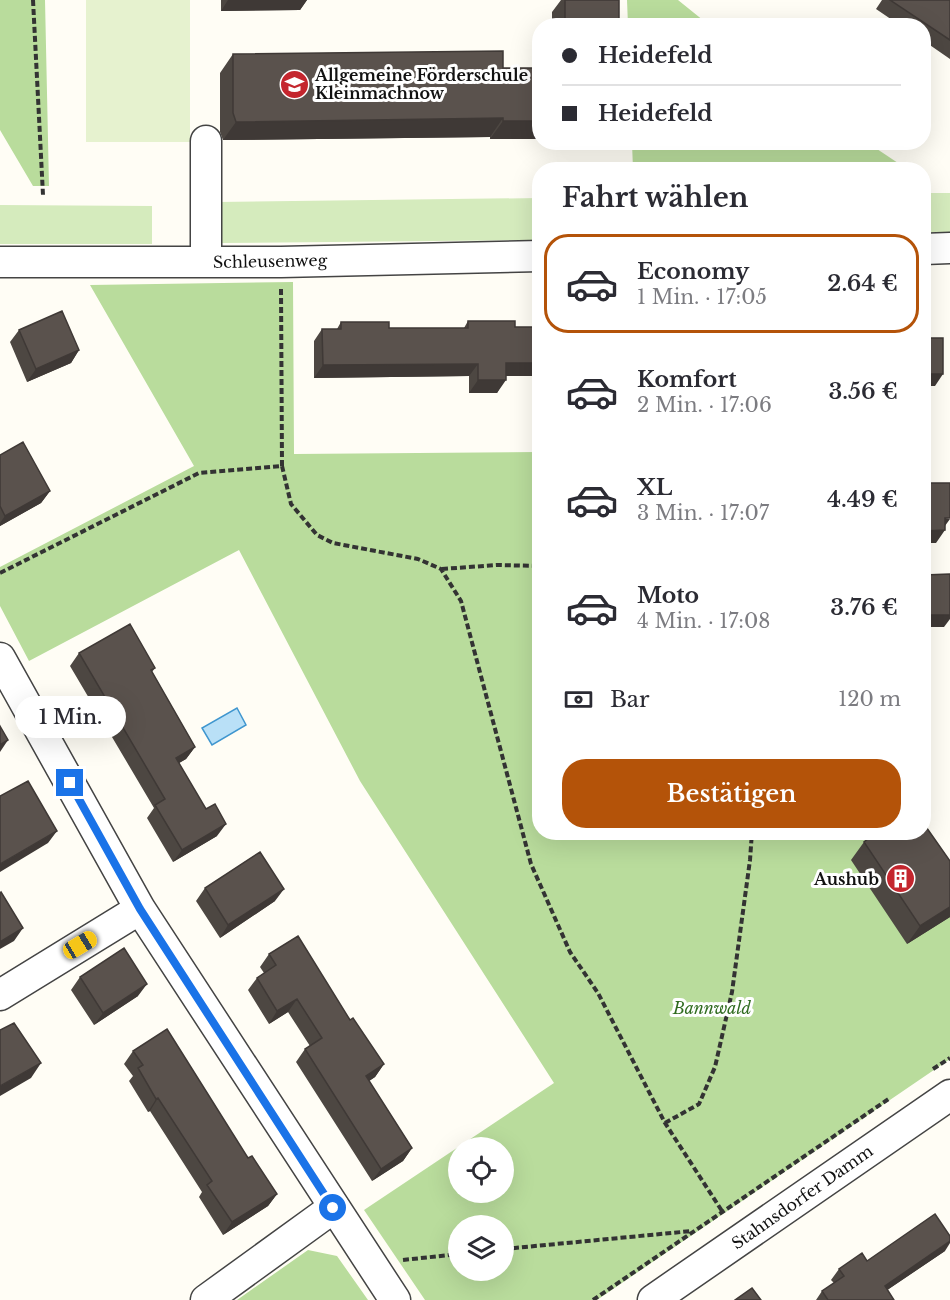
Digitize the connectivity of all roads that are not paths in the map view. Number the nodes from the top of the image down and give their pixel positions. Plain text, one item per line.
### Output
1 (206, 141) dead end
2 (950, 248) edge
3 (931, 249) edge
4 (532, 256) edge
5 (0, 262) edge
6 (206, 262) junction
7 (0, 658) edge
8 (140, 909) junction
9 (0, 995) edge
10 (950, 1095) edge
11 (333, 1208) junction
12 (206, 1300) edge
13 (395, 1300) edge
14 (653, 1300) edge

1 - 6 street
2 - 3 street
4 - 6 street, Schleusenweg
5 - 6 street, Schleusenweg
7 - 8 street
8 - 9 street
8 - 11 street
10 - 14 street, Stahnsdorfer Damm
11 - 12 street
11 - 13 street

